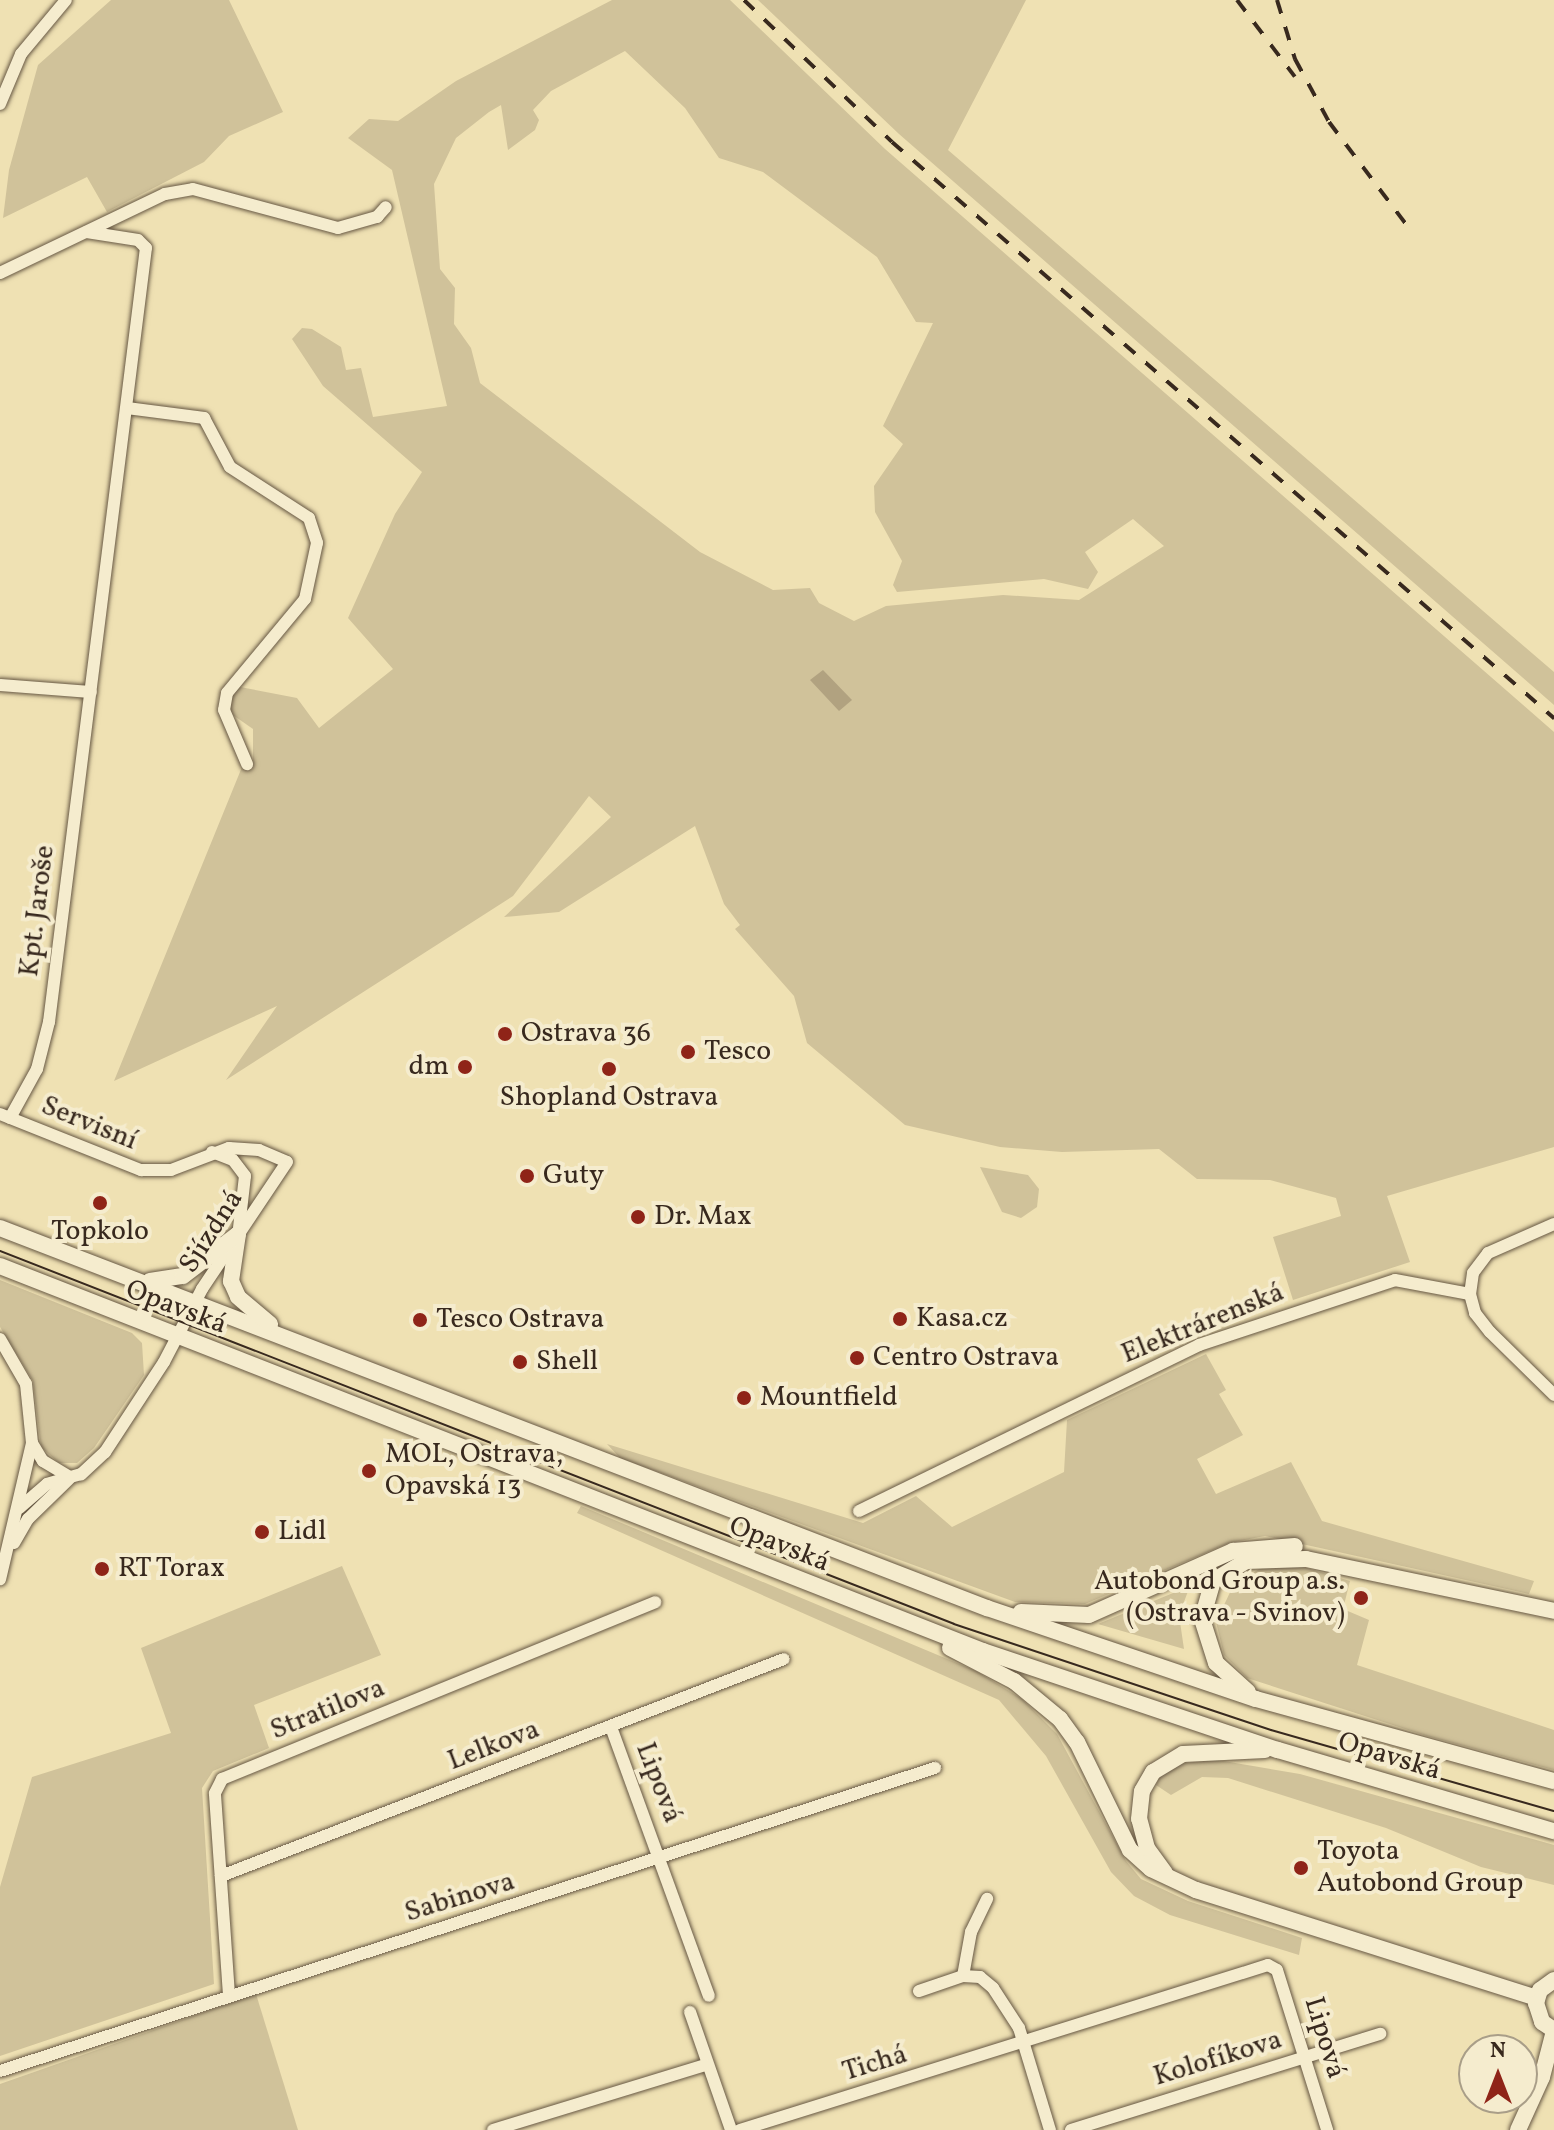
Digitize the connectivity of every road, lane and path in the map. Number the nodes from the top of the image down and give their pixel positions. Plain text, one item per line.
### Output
1 (66, 0) edge
2 (0, 104) edge
3 (386, 207) dead end
4 (87, 232) junction
5 (0, 273) edge
6 (127, 408) junction
7 (0, 685) edge
8 (91, 692) junction
9 (247, 764) dead end
10 (5, 1116) edge
11 (212, 1152) junction
12 (287, 1162) joint
13 (1554, 1224) edge
14 (0, 1228) edge
15 (238, 1234) junction
16 (0, 1266) edge
17 (139, 1281) junction
18 (1470, 1294) junction
19 (197, 1301) junction
20 (283, 1333) junction
21 (178, 1338) junction
22 (0, 1339) edge
23 (1554, 1395) edge
24 (32, 1443) junction
25 (71, 1477) junction
26 (19, 1508) junction
27 (859, 1511) dead end
28 (4, 1564) junction
29 (1380, 1573) junction
30 (0, 1579) edge
31 (655, 1602) dead end
32 (987, 1608) junction
33 (1554, 1611) edge
34 (892, 1618) junction
35 (784, 1659) dead end
36 (1256, 1699) junction
37 (611, 1727) junction
38 (1278, 1750) junction
39 (935, 1768) dead end
40 (1554, 1781) edge
41 (1554, 1831) edge
42 (660, 1857) junction
43 (221, 1876) junction
44 (1168, 1877) junction
45 (987, 1899) dead end
46 (1268, 1965) joint
47 (963, 1976) junction
48 (1554, 1980) edge
49 (919, 1991) dead end
50 (229, 1995) junction
51 (709, 1996) dead end
52 (1537, 1998) junction
53 (690, 2012) dead end
54 (1554, 2030) edge
55 (1380, 2034) dead end
56 (1023, 2043) junction
57 (1306, 2056) junction
58 (705, 2065) junction
59 (0, 2071) edge
60 (493, 2130) edge
61 (731, 2130) edge
62 (740, 2130) edge
63 (1050, 2130) edge
64 (1071, 2130) edge
65 (1327, 2130) edge
66 (1518, 2130) edge

1 - 2 street
3 - 4 street
4 - 5 street
4 - 6 street, Kpt. Jaroše
6 - 8 street, Kpt. Jaroše
6 - 9 street
7 - 8 street
8 - 10 street, Kpt. Jaroše
10 - 11 street, Servisní
11 - 12 street, Servisní
11 - 15 street
12 - 15 street, Sjízdná
13 - 18 street
14 - 17 main road, Opavská
15 - 17 main road
15 - 19 street, Sjízdná
15 - 20 main road
16 - 21 main road, Opavská
17 - 19 main road, Opavská
18 - 23 street
18 - 27 street, Elektrárenská
19 - 20 main road, Opavská
19 - 21 street, Sjízdná
20 - 32 main road, Opavská
21 - 25 street, Sjízdná
21 - 34 main road, Opavská
22 - 24 street
24 - 25 street
24 - 26 street
25 - 26 street
25 - 28 street
26 - 28 street
28 - 30 street
29 - 32 main road
29 - 33 main road
29 - 36 main road
31 - 43 street, Stratilova
32 - 36 main road, Opavská
34 - 38 main road, Opavská
34 - 44 main road
35 - 37 street, Lelkova
36 - 40 main road, Opavská
37 - 42 street, Lipová
37 - 43 street, Lelkova
38 - 41 main road, Opavská
38 - 44 main road
39 - 42 street, Sabinova
42 - 50 street, Sabinova
42 - 51 street, Lipová
43 - 50 street, Stratilova
44 - 52 main road
45 - 47 street
46 - 56 street, Tichá
46 - 57 street, Lipová
47 - 49 street
47 - 56 street
48 - 52 main road
50 - 59 street, Sabinova
52 - 54 main road
53 - 58 street
54 - 66 main road
55 - 57 street, Kolofíkova
56 - 62 street, Tichá
56 - 63 street
57 - 64 street, Kolofíkova
57 - 65 street, Lipová
58 - 60 street
58 - 61 street

